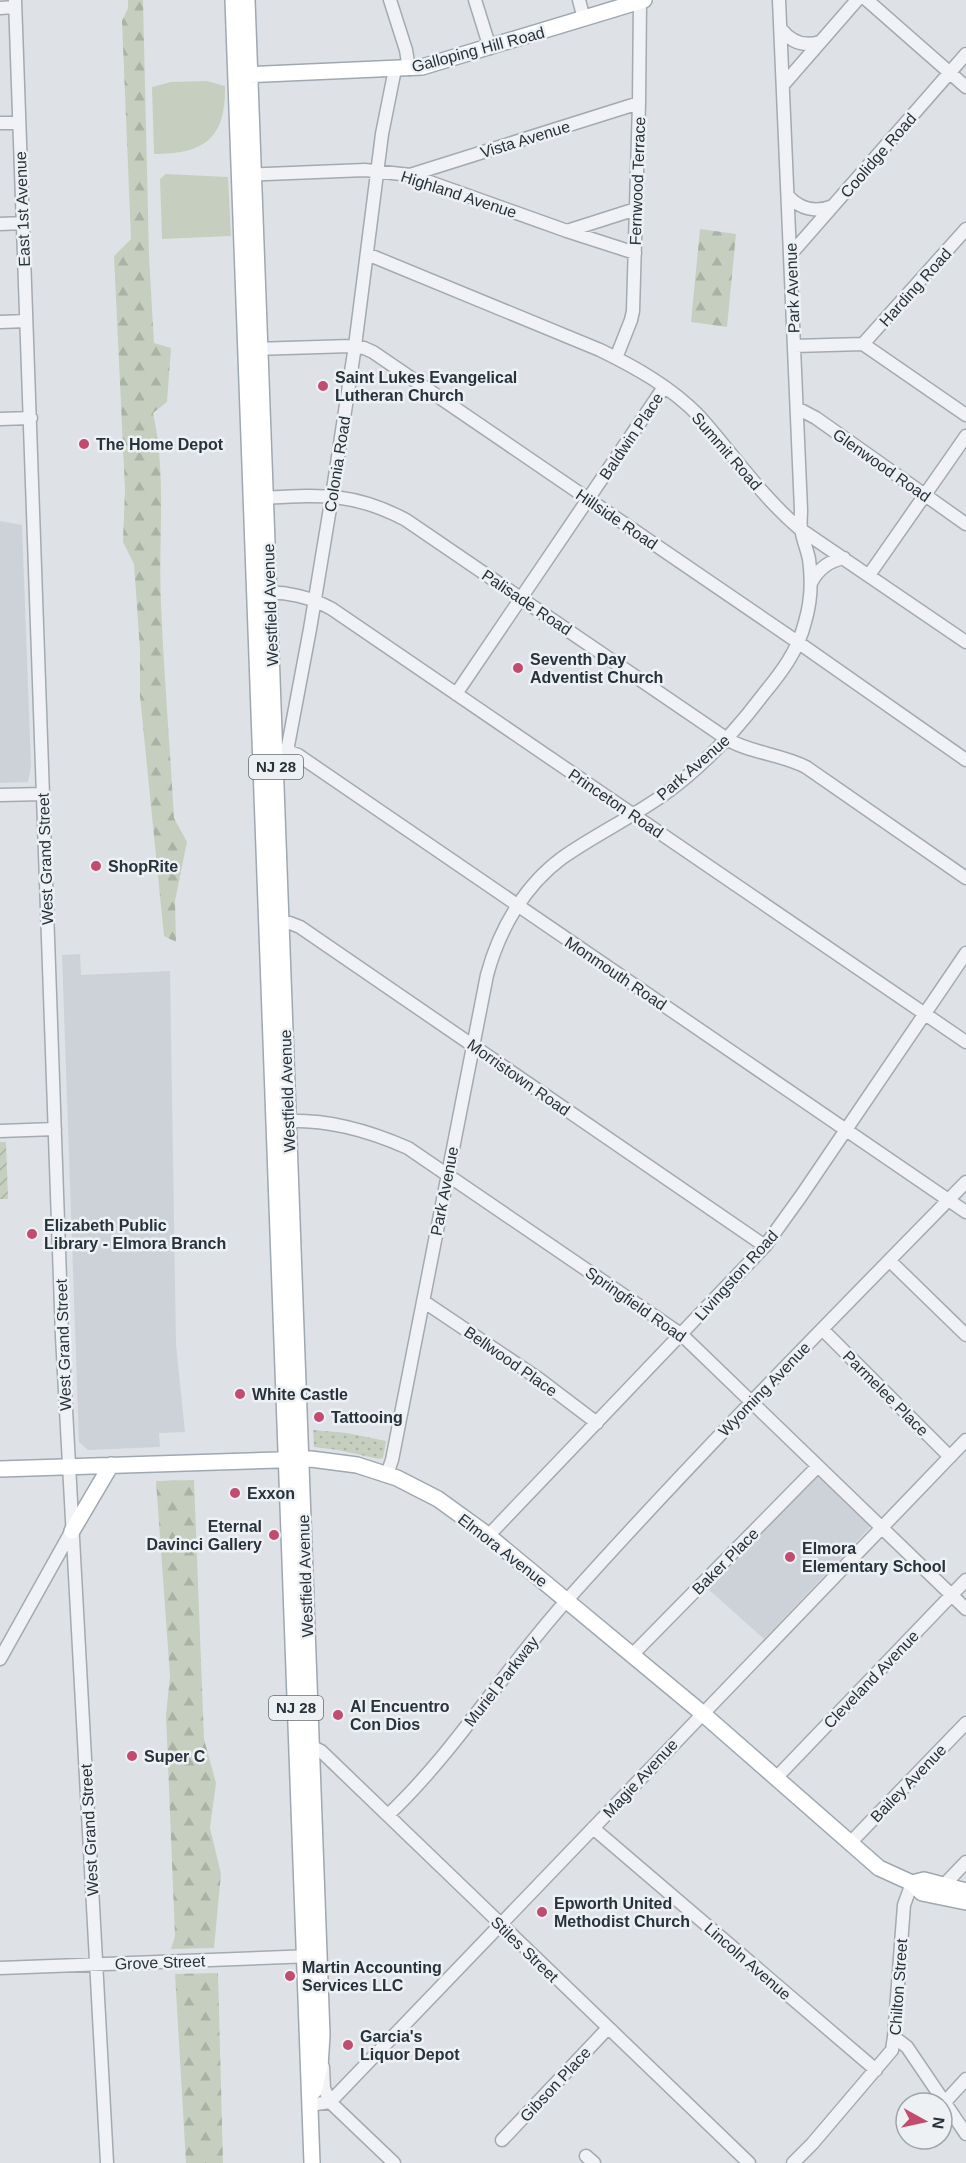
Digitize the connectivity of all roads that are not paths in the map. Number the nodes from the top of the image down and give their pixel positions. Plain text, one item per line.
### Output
1 (233, 0) edge
2 (248, 0) edge
3 (390, 0) edge
4 (475, 0) edge
5 (579, 0) edge
6 (779, 0) edge
7 (857, 0) edge
8 (867, 0) edge
9 (642, 1) edge
10 (15, 4) edge
11 (0, 8) edge
12 (584, 19) junction
13 (781, 28) junction
14 (820, 42) junction
15 (490, 48) junction
16 (966, 54) edge
17 (402, 69) junction
18 (949, 73) junction
19 (243, 75) junction
20 (783, 85) junction
21 (966, 87) edge
22 (639, 103) junction
23 (0, 123) edge
24 (19, 123) junction
25 (377, 171) junction
26 (247, 175) junction
27 (410, 175) junction
28 (788, 196) junction
29 (834, 205) junction
30 (636, 209) junction
31 (0, 224) edge
32 (23, 224) junction
33 (966, 229) edge
34 (567, 231) junction
35 (634, 253) junction
36 (367, 254) junction
37 (790, 255) junction
38 (26, 321) junction
39 (0, 322) edge
40 (864, 344) junction
41 (355, 346) junction
42 (794, 346) junction
43 (253, 349) junction
44 (616, 358) junction
45 (664, 387) junction
46 (797, 408) junction
47 (966, 415) edge
48 (31, 418) junction
49 (0, 419) edge
50 (966, 436) edge
51 (925, 495) junction
52 (332, 496) junction
53 (259, 498) junction
54 (589, 500) junction
55 (966, 524) edge
56 (801, 528) junction
57 (844, 558) junction
58 (869, 575) junction
59 (810, 587) junction
60 (262, 593) junction
61 (521, 598) junction
62 (315, 601) junction
63 (966, 642) edge
64 (799, 643) junction
65 (456, 694) junction
66 (727, 739) junction
67 (274, 751) junction
68 (966, 760) edge
69 (43, 794) junction
70 (0, 795) edge
71 (632, 814) junction
72 (966, 878) edge
73 (518, 906) junction
74 (274, 924) junction
75 (966, 953) edge
76 (926, 1015) junction
77 (966, 1042) edge
78 (473, 1045) junction
79 (281, 1121) junction
80 (55, 1129) junction
81 (845, 1130) junction
82 (0, 1131) edge
83 (447, 1175) junction
84 (966, 1182) edge
85 (948, 1200) junction
86 (966, 1212) edge
87 (765, 1246) junction
88 (890, 1261) junction
89 (423, 1301) junction
90 (822, 1329) junction
91 (682, 1335) junction
92 (966, 1335) edge
93 (752, 1402) junction
94 (597, 1423) junction
95 (966, 1440) edge
96 (950, 1457) junction
97 (294, 1459) junction
98 (111, 1465) junction
99 (68, 1466) junction
100 (818, 1466) junction
101 (0, 1469) edge
102 (387, 1474) junction
103 (882, 1528) junction
104 (72, 1531) junction
105 (488, 1536) junction
106 (966, 1580) edge
107 (952, 1595) junction
108 (566, 1600) junction
109 (966, 1609) edge
110 (632, 1655) junction
111 (0, 1659) edge
112 (702, 1713) junction
113 (966, 1723) edge
114 (304, 1747) junction
115 (776, 1778) junction
116 (388, 1815) junction
117 (593, 1828) junction
118 (850, 1844) junction
119 (966, 1862) edge
120 (912, 1883) junction
121 (944, 1885) junction
122 (966, 1891) edge
123 (966, 1902) edge
124 (500, 1925) junction
125 (312, 1956) junction
126 (97, 1964) junction
127 (0, 1968) edge
128 (608, 2028) junction
129 (322, 2035) junction
130 (894, 2037) junction
131 (876, 2070) junction
132 (966, 2079) edge
133 (937, 2091) edge
134 (954, 2092) edge
135 (330, 2102) junction
136 (309, 2105) junction
137 (954, 2116) edge
138 (966, 2134) edge
139 (501, 2140) dead end
140 (107, 2163) edge
141 (312, 2163) edge
142 (394, 2163) edge
143 (749, 2163) edge
144 (793, 2163) edge

1 - 19 main road, NJ 28
2 - 19 main road, NJ 28
3 - 17 street
4 - 15 street
5 - 12 street
6 - 13 street, Park Avenue
7 - 14 street
8 - 18 street
9 - 12 main road, Galloping Hill Road
9 - 22 street, Fernwood Terrace
10 - 11 street
10 - 24 street, East 1st Avenue
12 - 15 main road, Galloping Hill Road
13 - 14 street
13 - 20 street, Park Avenue
14 - 20 street
15 - 17 main road, Galloping Hill Road
16 - 18 street, Coolidge Road
17 - 19 main road, Galloping Hill Road
17 - 25 street, Colonia Road
18 - 21 street
18 - 29 street, Coolidge Road
19 - 26 main road, Westfield Avenue / NJ 28
20 - 28 street, Park Avenue
22 - 27 street, Vista Avenue
22 - 30 street, Fernwood Terrace
23 - 24 street
24 - 32 street, East 1st Avenue
25 - 26 street, Highland Avenue
25 - 27 street, Highland Avenue
25 - 36 street, Colonia Road
26 - 43 main road, Westfield Avenue / NJ 28
27 - 34 street, Highland Avenue
28 - 29 street
28 - 37 street, Park Avenue
29 - 37 street, Coolidge Road
30 - 34 street
30 - 35 street, Fernwood Terrace
31 - 32 street
32 - 38 street, East 1st Avenue
33 - 40 street, Harding Road
34 - 35 street, Highland Avenue
35 - 44 street, Fernwood Terrace
36 - 41 street, Colonia Road
36 - 44 street, Summit Road
37 - 42 street, Park Avenue
38 - 39 street
38 - 48 street, East 1st Avenue
40 - 42 street
40 - 47 street
41 - 43 street, Hillside Road
41 - 52 street, Colonia Road
41 - 54 street, Hillside Road
42 - 46 street, Park Avenue
43 - 53 main road, Westfield Avenue / NJ 28
44 - 45 street, Summit Road
45 - 54 street, Baldwin Place
45 - 56 street, Summit Road
46 - 51 street, Glenwood Road
46 - 56 street, Park Avenue
48 - 49 street
48 - 69 street, West Grand Street
50 - 51 street
51 - 55 street, Glenwood Road
51 - 58 street
52 - 53 street, Palisade Road
52 - 61 street, Palisade Road
52 - 62 street, Colonia Road
53 - 60 main road, Westfield Avenue / NJ 28
54 - 61 street, Baldwin Place
54 - 64 street, Hillside Road
56 - 57 street, Summit Road
56 - 59 street, Park Avenue
57 - 58 street, Summit Road
57 - 59 street
58 - 63 street, Summit Road
59 - 64 street, Park Avenue
60 - 62 street, Princeton Road
60 - 67 main road, Westfield Avenue / NJ 28
61 - 65 street, Baldwin Place
61 - 66 street, Palisade Road
62 - 65 street, Princeton Road
62 - 67 street, Colonia Road
64 - 66 street, Park Avenue
64 - 68 street, Hillside Road
65 - 71 street, Princeton Road
66 - 71 street, Park Avenue
66 - 72 street, Palisade Road
67 - 73 street, Monmouth Road
67 - 74 main road, Westfield Avenue / NJ 28
69 - 70 street
69 - 80 street, West Grand Street
71 - 73 street, Park Avenue
71 - 76 street, Princeton Road
73 - 78 street, Park Avenue
73 - 81 street, Monmouth Road
74 - 78 street, Morristown Road
74 - 79 main road, Westfield Avenue / NJ 28
75 - 76 street, Livingston Road
76 - 77 street, Princeton Road
76 - 81 street, Livingston Road
78 - 83 street, Park Avenue
78 - 87 street, Morristown Road
79 - 83 street, Springfield Road
79 - 97 main road, Westfield Avenue / NJ 28
80 - 82 street
80 - 99 street, West Grand Street
81 - 85 street, Monmouth Road
81 - 87 street, Livingston Road
83 - 89 street, Park Avenue
83 - 91 street, Springfield Road
84 - 85 street, Wyoming Avenue
85 - 86 street, Monmouth Road
85 - 88 street, Wyoming Avenue
87 - 91 street, Livingston Road
88 - 90 street, Wyoming Avenue
88 - 92 street
89 - 94 street, Bellwood Place
89 - 102 street, Park Avenue
90 - 93 street, Wyoming Avenue
90 - 96 street, Parmelee Place
91 - 93 street, Springfield Road
91 - 94 street, Livingston Road
93 - 100 street, Springfield Road
93 - 108 street, Wyoming Avenue
94 - 105 street, Livingston Road
95 - 96 street, Magie Avenue
96 - 103 street, Magie Avenue
97 - 98 main road, Elmora Avenue
97 - 102 main road, Elmora Avenue
97 - 114 main road, Westfield Avenue / NJ 28
98 - 99 main road, Elmora Avenue
98 - 104 main road
99 - 101 main road, Elmora Avenue
99 - 104 street, West Grand Street
100 - 103 street, Springfield Road
100 - 110 street, Baker Place
102 - 105 main road, Elmora Avenue
103 - 107 street, Springfield Road
103 - 112 street, Magie Avenue
104 - 111 street
104 - 126 street, West Grand Street
105 - 108 main road, Elmora Avenue
106 - 107 street, Cleveland Avenue
107 - 109 street, Springfield Road
107 - 115 street, Cleveland Avenue
108 - 110 main road, Elmora Avenue
108 - 116 street, Muriel Parkway
110 - 112 main road, Elmora Avenue
112 - 115 main road, Elmora Avenue
112 - 117 street, Magie Avenue
113 - 118 street, Bailey Avenue
114 - 116 street, Stiles Street
114 - 125 main road, Westfield Avenue / NJ 28
115 - 118 main road, Elmora Avenue
116 - 124 street, Stiles Street
117 - 124 street, Magie Avenue
117 - 131 street, Lincoln Avenue
118 - 120 main road, Elmora Avenue
119 - 121 street
120 - 121 main road
120 - 123 main road, Elmora Avenue
120 - 130 street, Chilton Street
121 - 122 main road
124 - 128 street, Stiles Street
124 - 135 street, Magie Avenue
125 - 126 street, Grove Street
125 - 129 main road, Westfield Avenue / NJ 28
125 - 136 main road, Westfield Avenue / NJ 28
126 - 127 street, Grove Street
126 - 140 street, West Grand Street
128 - 139 street, Gibson Place
128 - 143 street, Stiles Street
129 - 135 street
129 - 136 main road, Westfield Avenue / NJ 28
130 - 131 street, Chilton Street
130 - 133 street
131 - 144 street, Chilton Street
132 - 134 street
135 - 136 street
135 - 142 street
136 - 141 main road, Westfield Avenue / NJ 28
137 - 138 street

